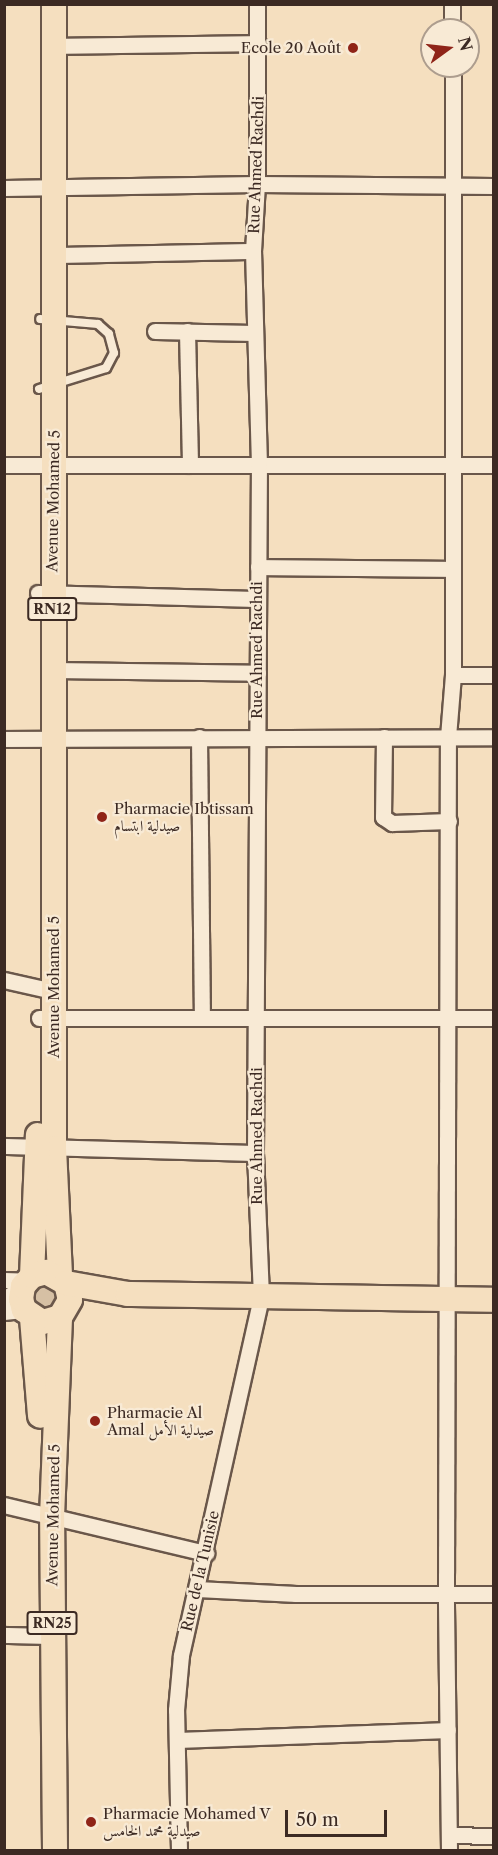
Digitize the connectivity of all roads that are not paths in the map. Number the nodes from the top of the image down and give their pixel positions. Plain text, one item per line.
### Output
1 (40, 4) edge
2 (54, 4) edge
3 (257, 4) edge
4 (258, 42) junction
5 (55, 46) junction
6 (453, 78) edge
7 (257, 184) junction
8 (453, 186) junction
9 (494, 186) edge
10 (46, 187) junction
11 (4, 188) edge
12 (253, 251) junction
13 (54, 255) junction
14 (47, 319) junction
15 (155, 331) dead end
16 (187, 331) junction
17 (254, 333) junction
18 (46, 388) junction
19 (452, 464) junction
20 (4, 465) edge
21 (190, 465) junction
22 (259, 465) junction
23 (494, 465) edge
24 (47, 466) junction
25 (258, 567) junction
26 (453, 569) junction
27 (45, 593) junction
28 (257, 599) junction
29 (53, 670) junction
30 (258, 673) junction
31 (453, 675) junction
32 (494, 675) edge
33 (199, 737) junction
34 (384, 737) junction
35 (448, 737) junction
36 (256, 738) junction
37 (494, 738) edge
38 (4, 739) edge
39 (47, 740) junction
40 (449, 821) junction
41 (4, 980) edge
42 (46, 989) junction
43 (47, 1018) junction
44 (202, 1018) junction
45 (494, 1018) edge
46 (450, 1019) junction
47 (258, 1021) junction
48 (4, 1146) edge
49 (46, 1148) junction
50 (255, 1153) junction
51 (47, 1212) junction
52 (63, 1280) junction
53 (128, 1294) junction
54 (19, 1295) edge
55 (261, 1296) junction
56 (450, 1300) junction
57 (494, 1300) edge
58 (64, 1313) junction
59 (48, 1395) junction
60 (4, 1505) edge
61 (45, 1515) junction
62 (206, 1553) junction
63 (197, 1589) junction
64 (446, 1592) junction
65 (494, 1594) edge
66 (4, 1635) edge
67 (45, 1636) junction
68 (448, 1730) junction
69 (178, 1740) junction
70 (494, 1836) edge
71 (449, 1843) edge
72 (40, 1851) edge
73 (55, 1851) edge
74 (180, 1851) edge

1 - 10 main road, Avenue Mohamed 5 / RN12
2 - 5 main road, Avenue Mohamed 5 / RN12
3 - 4 street, Rue Ahmed Rachdi
4 - 5 street
4 - 7 street, Rue Ahmed Rachdi
5 - 10 main road, Avenue Mohamed 5 / RN12
6 - 8 street
7 - 8 street
7 - 10 street
7 - 12 street, Rue Ahmed Rachdi
8 - 9 street
8 - 19 street
10 - 11 street
10 - 13 main road, Avenue Mohamed 5 / RN12
10 - 14 main road, Avenue Mohamed 5 / RN12
12 - 13 street
12 - 17 street, Rue Ahmed Rachdi
13 - 14 main road, Avenue Mohamed 5 / RN12
14 - 18 main road, Avenue Mohamed 5 / RN12
14 - 18 lane
15 - 16 street
16 - 17 street
16 - 21 street
17 - 22 street, Rue Ahmed Rachdi
18 - 24 main road, Avenue Mohamed 5 / RN12
19 - 22 street
19 - 23 street
19 - 26 street
20 - 24 street
21 - 22 street
21 - 24 street
22 - 25 street, Rue Ahmed Rachdi
24 - 27 main road, Avenue Mohamed 5 / RN12
25 - 26 street
25 - 28 street, Rue Ahmed Rachdi
26 - 31 street
27 - 28 street
27 - 29 main road, Avenue Mohamed 5 / RN12
27 - 39 main road, Avenue Mohamed 5 / RN12
28 - 30 street, Rue Ahmed Rachdi
29 - 30 street
29 - 39 main road, Avenue Mohamed 5 / RN12
30 - 36 street, Rue Ahmed Rachdi
31 - 32 street
31 - 35 street
33 - 36 street
33 - 39 street
33 - 44 street
34 - 35 street
34 - 36 street
34 - 40 street
35 - 37 street
35 - 40 street
36 - 47 street, Rue Ahmed Rachdi
38 - 39 street
39 - 42 main road, Avenue Mohamed 5 / RN12
40 - 46 street
41 - 42 street
42 - 43 main road, Avenue Mohamed 5 / RN12
43 - 44 street
43 - 49 main road, Avenue Mohamed 5 / RN12
44 - 47 street
45 - 46 street
46 - 47 street
46 - 56 street
47 - 50 street, Rue Ahmed Rachdi
48 - 49 street
49 - 50 street
49 - 51 main road, Avenue Mohamed 5 / RN12
50 - 55 street, Rue Ahmed Rachdi
51 - 52 main road, RN12
51 - 54 main road, RN12
52 - 53 main road
52 - 54 main road
52 - 58 main road, RN25
53 - 55 main road
53 - 58 main road
54 - 58 main road
54 - 59 main road, RN25
55 - 56 main road
55 - 62 street, Rue de la Tunisie
56 - 57 main road
56 - 64 street
58 - 59 main road, RN25
59 - 61 main road, Avenue Mohamed 5 / RN25
60 - 61 street
61 - 62 street
61 - 67 main road, Avenue Mohamed 5 / RN25
62 - 63 street, Rue de la Tunisie
63 - 64 street
63 - 69 street, Rue de la Tunisie
64 - 65 street
64 - 68 street
66 - 67 street
67 - 72 main road, Avenue Mohamed 5 / RN25
67 - 73 main road, Avenue Mohamed 5 / RN25
68 - 69 street
68 - 71 street
69 - 74 street, Rue de la Tunisie
70 - 71 street

